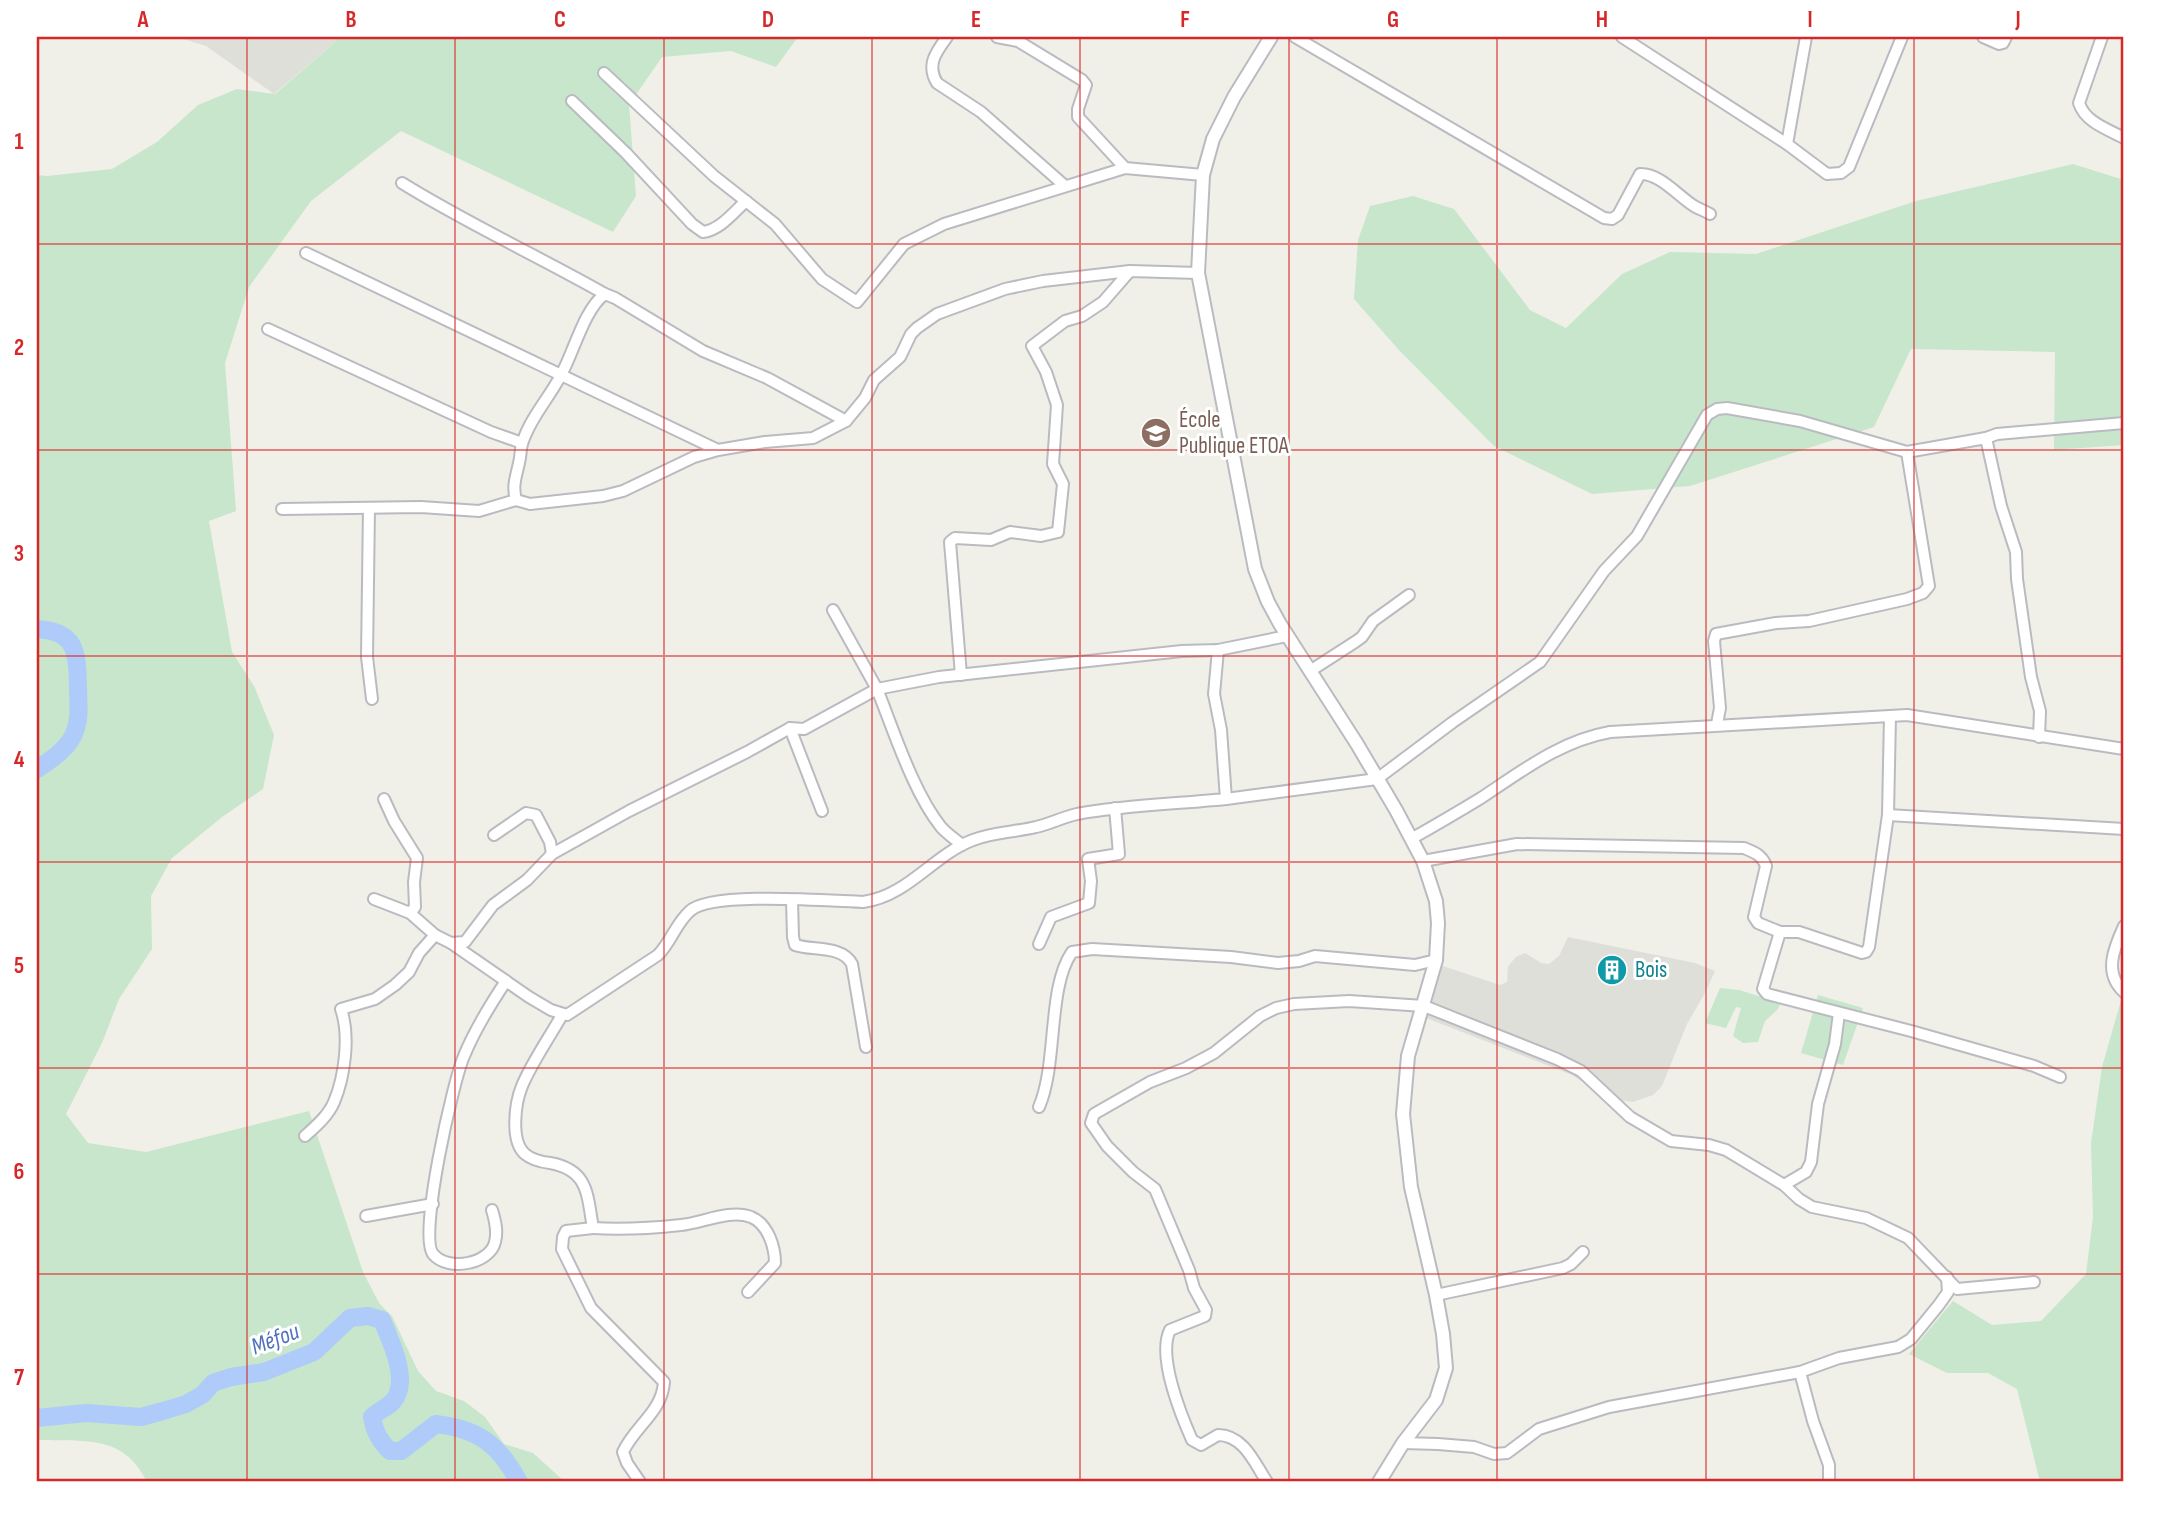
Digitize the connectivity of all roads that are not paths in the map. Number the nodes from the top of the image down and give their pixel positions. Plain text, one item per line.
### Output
1 (947, 37) edge
2 (997, 37) edge
3 (1271, 37) edge
4 (1295, 37) edge
5 (1622, 37) edge
6 (1806, 37) edge
7 (1902, 37) edge
8 (1983, 37) edge
9 (2006, 37) edge
10 (2102, 37) edge
11 (604, 73) dead end
12 (572, 101) dead end
13 (2124, 138) edge
14 (1787, 145) junction
15 (1125, 169) junction
16 (1203, 175) junction
17 (402, 183) dead end
18 (1065, 186) junction
19 (746, 201) junction
20 (1710, 214) dead end
21 (306, 253) dead end
22 (1130, 271) junction
23 (1198, 273) junction
24 (605, 295) junction
25 (268, 330) dead end
26 (561, 376) junction
27 (846, 421) junction
28 (2124, 424) edge
29 (1986, 438) junction
30 (522, 443) junction
31 (718, 450) junction
32 (1907, 452) junction
33 (516, 500) junction
34 (369, 508) junction
35 (282, 509) dead end
36 (1409, 595) dead end
37 (833, 610) dead end
38 (1287, 636) junction
39 (1218, 650) junction
40 (1310, 671) junction
41 (961, 675) junction
42 (877, 689) junction
43 (372, 699) dead end
44 (1890, 716) junction
45 (1717, 724) junction
46 (790, 728) junction
47 (2039, 737) junction
48 (2124, 749) edge
49 (1377, 779) junction
50 (384, 799) dead end
51 (1226, 799) junction
52 (1115, 808) junction
53 (822, 811) dead end
54 (1888, 815) junction
55 (2124, 829) edge
56 (494, 835) dead end
57 (1411, 839) junction
58 (962, 845) junction
59 (552, 854) junction
60 (1423, 862) junction
61 (374, 899) dead end
62 (792, 900) junction
63 (410, 914) junction
64 (2124, 926) edge
65 (1780, 932) junction
66 (435, 935) junction
67 (451, 943) junction
68 (1039, 944) dead end
69 (1436, 960) junction
70 (506, 981) junction
71 (2124, 992) edge
72 (1424, 1006) junction
73 (1839, 1013) junction
74 (562, 1015) junction
75 (866, 1047) dead end
76 (2060, 1077) dead end
77 (1039, 1107) dead end
78 (305, 1136) dead end
79 (1784, 1185) junction
80 (433, 1204) junction
81 (492, 1210) dead end
82 (366, 1216) dead end
83 (593, 1228) junction
84 (1583, 1252) dead end
85 (1947, 1276) junction
86 (2034, 1282) dead end
87 (748, 1292) dead end
88 (1436, 1296) junction
89 (1800, 1372) junction
90 (1403, 1443) junction
91 (640, 1482) edge
92 (1267, 1482) edge
93 (1379, 1482) edge
94 (1829, 1482) edge

1 - 18 street
2 - 15 street
3 - 16 street
4 - 20 street
5 - 14 street
6 - 14 street
7 - 14 street
8 - 9 street
10 - 13 street
11 - 19 street
12 - 19 street
15 - 16 street
15 - 18 street
16 - 23 street
17 - 24 street
18 - 19 street
21 - 26 street
22 - 23 street
22 - 27 street
22 - 41 street
23 - 38 street
24 - 26 street
24 - 27 street
25 - 30 street
26 - 30 street
26 - 31 street
27 - 31 street
28 - 29 street
29 - 32 street
29 - 47 street
30 - 33 street
31 - 33 street
32 - 45 street
32 - 49 street
33 - 34 street
34 - 35 street
34 - 43 street
36 - 40 street
37 - 42 street
38 - 39 street
38 - 40 street
39 - 41 street
39 - 51 street
40 - 49 street
41 - 42 street
42 - 46 street
42 - 58 street
44 - 45 street
44 - 47 street
44 - 54 street
45 - 57 street
46 - 53 street
46 - 59 street
47 - 48 street
49 - 51 street
49 - 57 street
50 - 63 street
51 - 52 street
52 - 58 street
52 - 68 street
54 - 55 street
54 - 65 street
56 - 59 street
57 - 60 street
58 - 62 street
59 - 67 street
60 - 65 street
60 - 69 street
61 - 63 street
62 - 74 street
62 - 75 street
63 - 66 street
64 - 71 street
65 - 73 street
66 - 67 street
66 - 78 street
67 - 70 street
69 - 72 street
69 - 77 street
70 - 74 street
70 - 80 street
72 - 79 street
72 - 88 street
72 - 92 street
73 - 76 street
73 - 79 street
74 - 83 street
79 - 85 street
80 - 81 street
80 - 82 street
83 - 87 street
83 - 91 street
84 - 88 street
85 - 86 street
85 - 89 street
88 - 90 street
89 - 90 street
89 - 94 street
90 - 93 street

